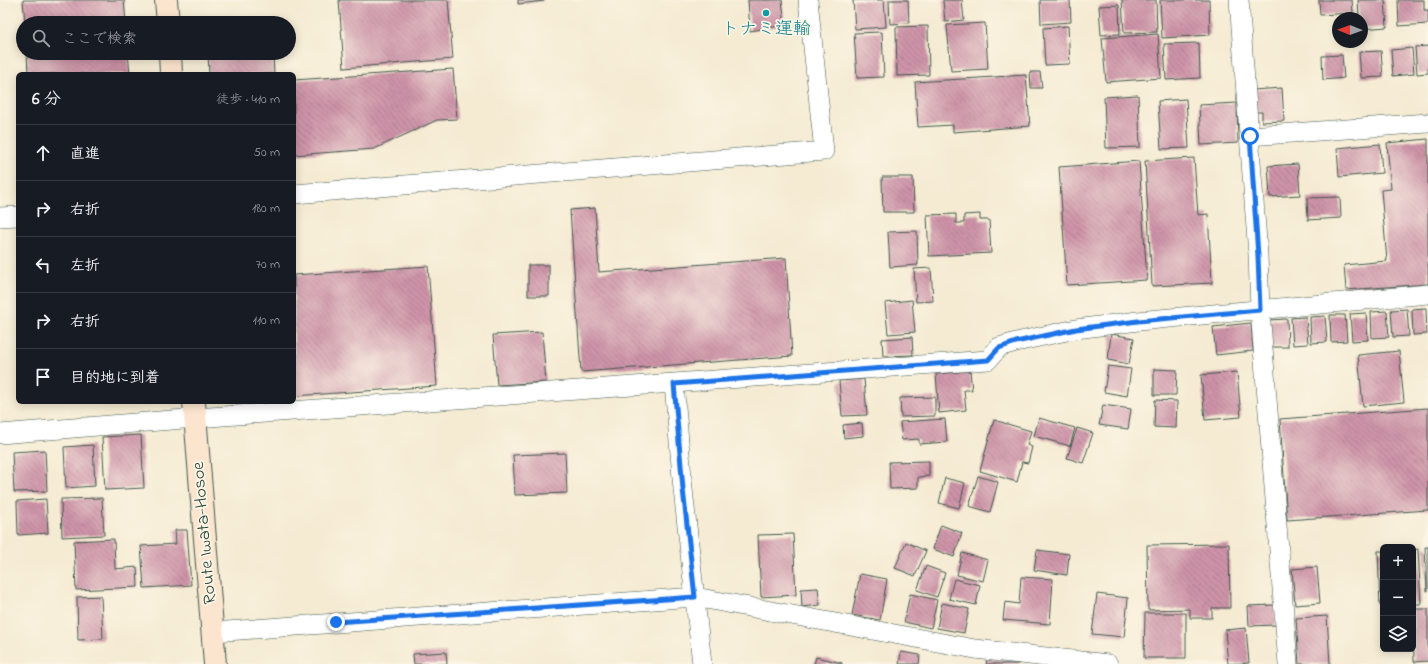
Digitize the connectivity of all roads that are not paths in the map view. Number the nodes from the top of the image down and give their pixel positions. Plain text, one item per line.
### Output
1 (166, 0) edge
2 (808, 0) edge
3 (1239, 0) edge
4 (167, 16) edge
5 (170, 60) edge
6 (171, 72) edge
7 (1428, 123) edge
8 (1250, 136) junction
9 (296, 194) edge
10 (16, 216) edge
11 (0, 217) edge
12 (1428, 294) edge
13 (1260, 310) junction
14 (674, 384) junction
15 (195, 410) edge
16 (0, 434) edge
17 (695, 597) junction
18 (213, 632) junction
19 (975, 656) edge
20 (215, 664) edge
21 (702, 664) edge
22 (1108, 664) edge
23 (1288, 664) edge

1 - 4 main road
2 - 9 street
3 - 8 street
5 - 6 main road
7 - 8 street
8 - 13 street
10 - 11 street
12 - 13 street
13 - 14 street
13 - 23 street
14 - 15 street
14 - 17 street
15 - 16 street
15 - 18 main road, Route Iwata-Hosoe
17 - 18 street
17 - 19 street
17 - 21 street
18 - 20 main road, Route Iwata-Hosoe
19 - 22 street

